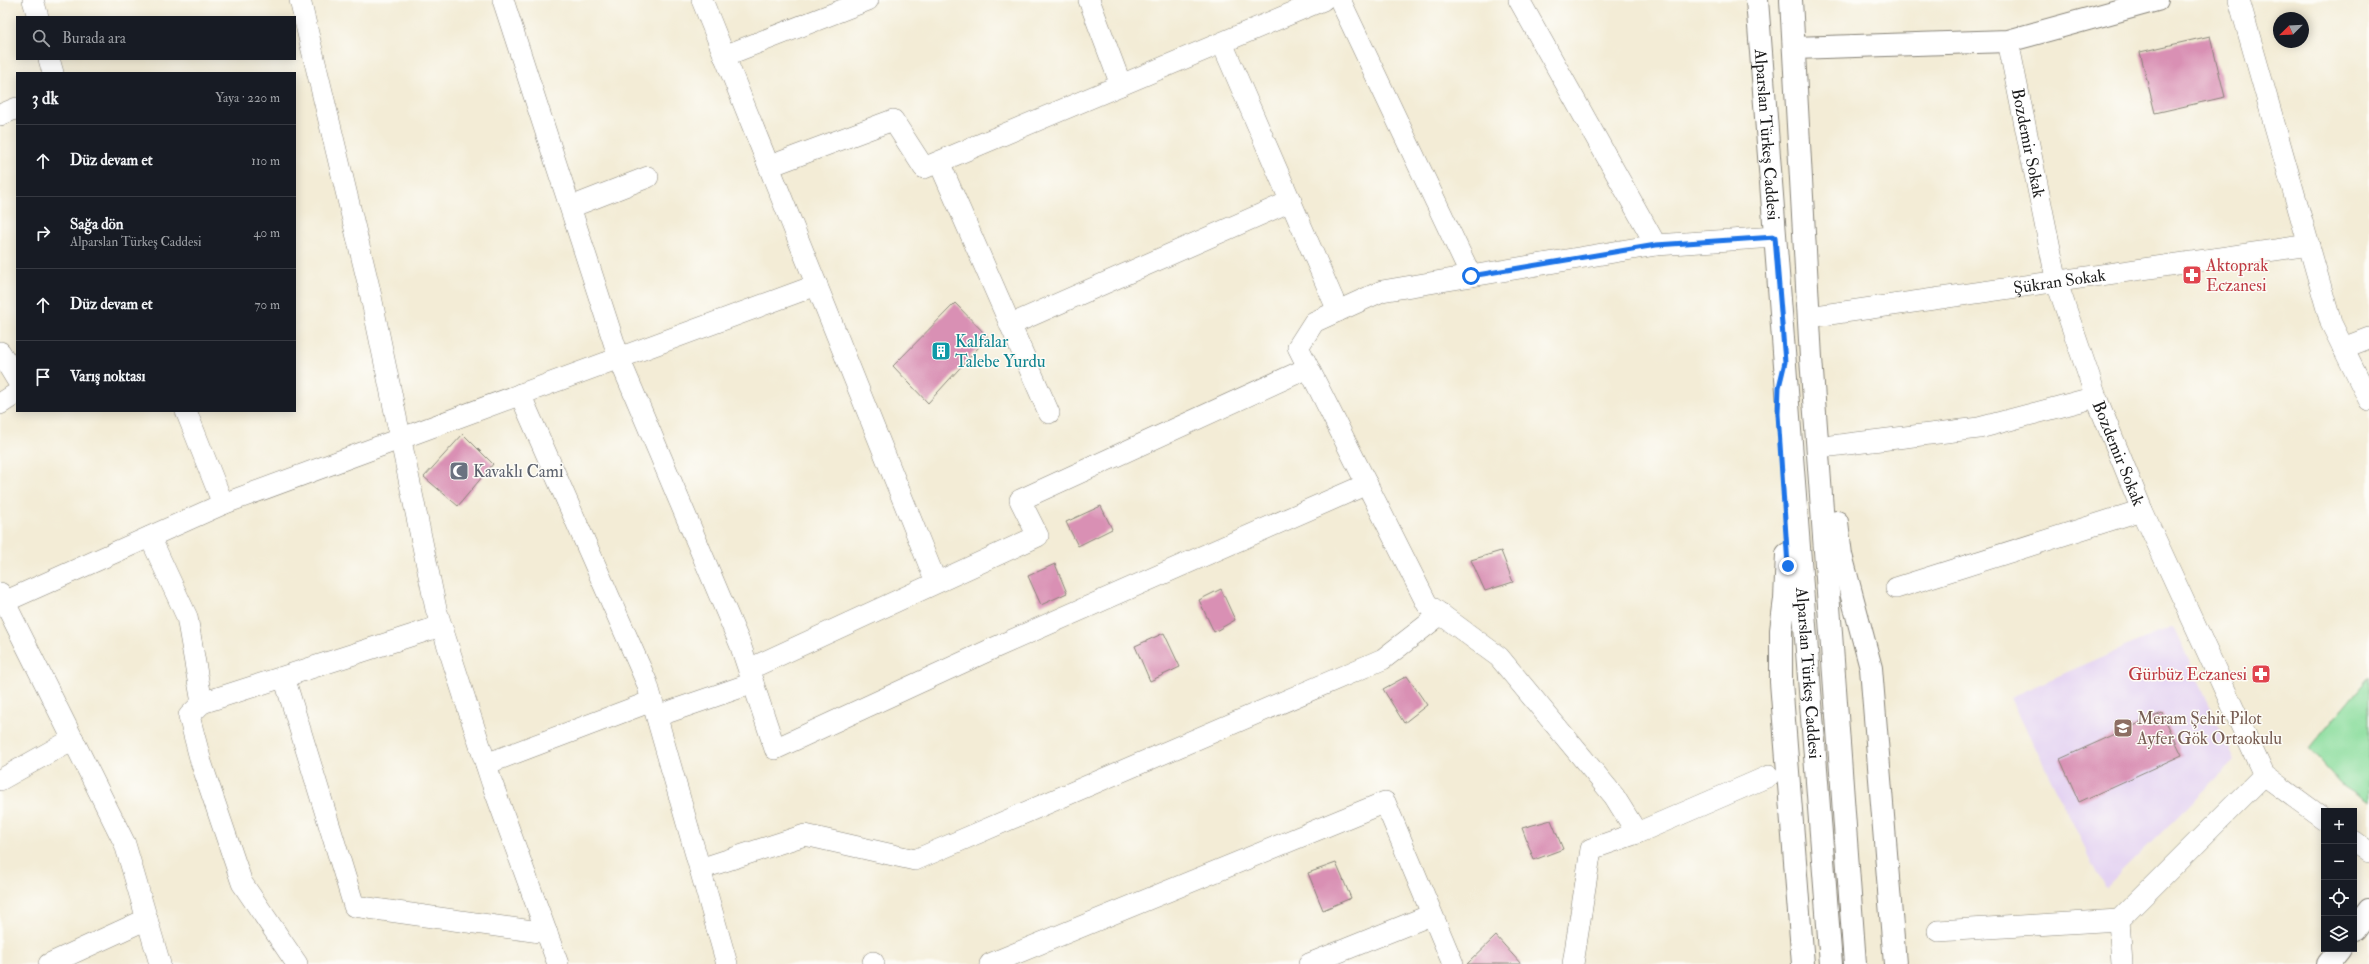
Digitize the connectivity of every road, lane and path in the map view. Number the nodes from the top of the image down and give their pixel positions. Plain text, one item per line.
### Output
1 (33, 0) edge
2 (300, 0) edge
3 (503, 0) edge
4 (702, 0) edge
5 (868, 0) edge
6 (1089, 0) edge
7 (1323, 0) edge
8 (1340, 0) edge
9 (1519, 0) edge
10 (1758, 0) edge
11 (1791, 0) edge
12 (2157, 0) edge
13 (2239, 0) edge
14 (847, 4) edge
15 (38, 16) edge
16 (2008, 41) junction
17 (1222, 43) junction
18 (1794, 48) junction
19 (724, 56) junction
20 (49, 60) edge
21 (53, 72) edge
22 (1121, 85) junction
23 (16, 108) edge
24 (0, 115) edge
25 (939, 162) junction
26 (770, 166) junction
27 (648, 177) dead end
28 (1291, 201) junction
29 (571, 208) junction
30 (1775, 237) junction
31 (1656, 245) junction
32 (2309, 246) junction
33 (1471, 276) junction
34 (2057, 283) junction
35 (818, 285) junction
36 (1338, 311) junction
37 (1809, 317) junction
38 (1010, 325) junction
39 (2369, 338) edge
40 (2343, 348) junction
41 (0, 352) edge
42 (619, 358) junction
43 (1811, 358) junction
44 (1785, 362) junction
45 (1308, 368) junction
46 (16, 378) edge
47 (16, 394) edge
48 (520, 394) junction
49 (2096, 397) junction
50 (2369, 400) edge
51 (0, 404) edge
52 (186, 412) edge
53 (1049, 413) dead end
54 (400, 439) junction
55 (1831, 446) junction
56 (1366, 484) junction
57 (223, 504) junction
58 (2142, 510) junction
59 (150, 537) junction
60 (936, 582) junction
61 (1896, 588) dead end
62 (2, 598) edge
63 (1442, 614) junction
64 (441, 626) junction
65 (751, 676) junction
66 (284, 677) junction
67 (202, 704) junction
68 (655, 708) junction
69 (73, 739) junction
70 (486, 764) junction
71 (2264, 775) junction
72 (1769, 776) dead end
73 (0, 780) edge
74 (2321, 817) edge
75 (1637, 833) junction
76 (2357, 843) edge
77 (2369, 852) edge
78 (700, 869) junction
79 (2369, 910) edge
80 (1431, 915) junction
81 (147, 919) junction
82 (2119, 920) junction
83 (2357, 926) edge
84 (1938, 931) dead end
85 (546, 933) junction
86 (2338, 952) edge
87 (49, 964) edge
88 (160, 964) edge
89 (297, 964) edge
90 (558, 964) edge
91 (727, 964) edge
92 (990, 964) edge
93 (1309, 964) edge
94 (1453, 964) edge
95 (1573, 964) edge
96 (1803, 964) edge
97 (1831, 964) edge
98 (1855, 964) edge
99 (1895, 964) edge
100 (2122, 964) edge
101 (2328, 964) edge

1 - 15 street
2 - 54 street
3 - 29 street
4 - 19 street
5 - 14 street
6 - 22 street
7 - 17 street
8 - 33 street
9 - 31 street
10 - 30 main road, Alparslan Türkeş Caddesi
11 - 18 main road, Alparslan Türkeş Caddesi
12 - 16 main road
13 - 32 street
14 - 19 street
16 - 18 main road
16 - 34 street, Bozdemir Sokak
17 - 22 street
17 - 28 street
18 - 37 main road, Alparslan Türkeş Caddesi
19 - 26 street
20 - 21 street
22 - 25 street
23 - 24 street
25 - 26 street
25 - 38 street
26 - 35 street
27 - 29 street
28 - 36 street
28 - 38 street
29 - 42 street
30 - 31 street
30 - 44 main road, Alparslan Türkeş Caddesi
31 - 33 street
32 - 34 street, Şükran Sokak
32 - 40 street
33 - 36 street
34 - 37 street, Şükran Sokak
34 - 49 street, Bozdemir Sokak
35 - 42 street
35 - 60 street
36 - 45 street
37 - 43 main road, Alparslan Türkeş Caddesi
38 - 53 street
39 - 40 street
40 - 50 street
41 - 46 street
42 - 48 street
42 - 65 street
43 - 55 main road
43 - 98 main road, Alparslan Türkeş Caddesi
44 - 96 main road
44 - 97 main road, Alparslan Türkeş Caddesi
45 - 56 street
45 - 60 street
47 - 51 street
48 - 54 street
48 - 68 street
49 - 55 street
49 - 58 street, Bozdemir Sokak
52 - 57 street
54 - 57 street
54 - 64 street
55 - 99 main road
56 - 63 street
56 - 65 street
57 - 59 street
58 - 61 street
58 - 71 street, Bozdemir Sokak
59 - 62 street
59 - 67 street
60 - 65 street
62 - 69 street
63 - 75 street
63 - 78 street
64 - 66 street
64 - 70 street
65 - 68 street
66 - 67 street
66 - 85 street
67 - 89 street
68 - 70 street
68 - 78 street
69 - 73 street
69 - 81 street
70 - 85 street
71 - 74 street, Bozdemir Sokak
71 - 82 street
72 - 75 street
75 - 95 street
76 - 77 street
78 - 91 street
79 - 83 main road
80 - 92 street
80 - 93 street
80 - 94 street
81 - 87 street
81 - 88 street
82 - 84 street
82 - 100 street
85 - 90 street
86 - 101 main road

